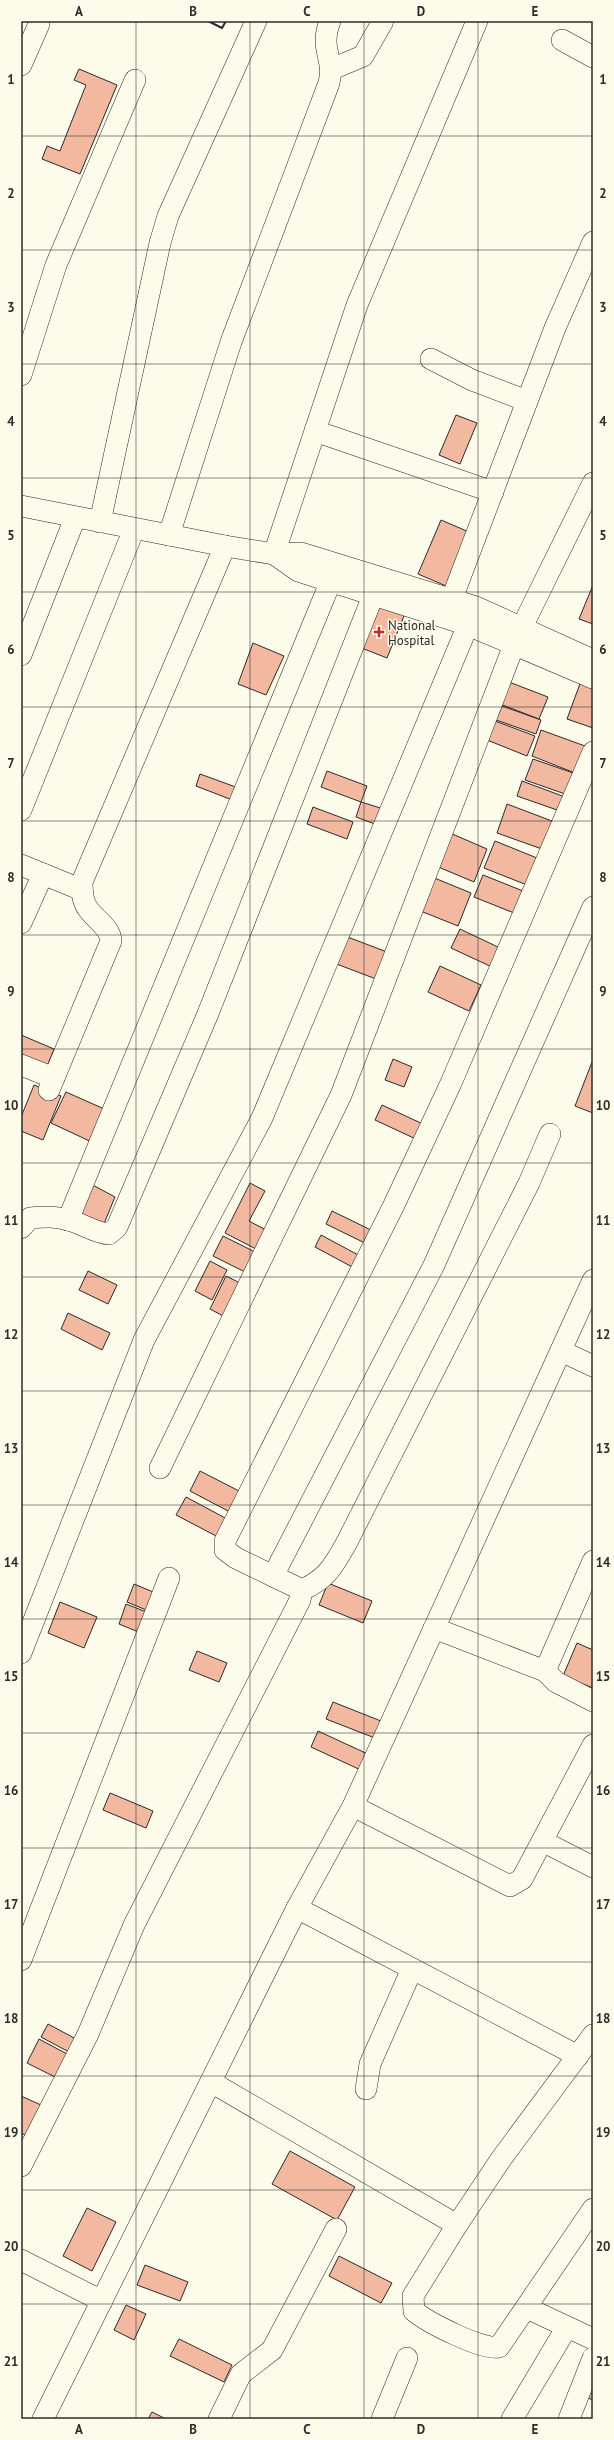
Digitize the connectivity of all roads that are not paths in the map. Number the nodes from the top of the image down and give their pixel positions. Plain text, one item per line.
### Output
1 (256, 21) edge
2 (330, 21) edge
3 (384, 21) edge
4 (477, 21) edge
5 (39, 24) dead end
6 (562, 40) dead end
7 (593, 57) edge
8 (21, 65) edge
9 (332, 70) junction
10 (135, 80) dead end
11 (593, 242) edge
12 (431, 359) dead end
13 (21, 375) edge
14 (527, 401) junction
15 (315, 431) junction
16 (593, 483) edge
17 (493, 492) junction
18 (21, 506) edge
19 (75, 518) junction
20 (100, 522) junction
21 (134, 529) junction
22 (169, 536) junction
23 (225, 546) junction
24 (274, 554) junction
25 (334, 574) junction
26 (377, 586) junction
27 (451, 601) junction
28 (468, 625) junction
29 (517, 637) junction
30 (21, 654) edge
31 (593, 660) edge
32 (593, 678) edge
33 (593, 752) edge
34 (21, 810) edge
35 (21, 865) edge
36 (43, 874) junction
37 (82, 890) junction
38 (593, 908) edge
39 (21, 923) edge
40 (21, 1064) edge
41 (550, 1134) dead end
42 (68, 1220) junction
43 (21, 1228) edge
44 (593, 1280) edge
45 (561, 1351) junction
46 (593, 1366) edge
47 (160, 1468) dead end
48 (593, 1561) edge
49 (273, 1576) junction
50 (169, 1578) dead end
51 (302, 1590) junction
52 (434, 1628) junction
53 (21, 1653) edge
54 (544, 1671) junction
55 (593, 1701) edge
56 (593, 1745) edge
57 (588, 1766) edge
58 (353, 1806) junction
59 (544, 1842) junction
60 (593, 1867) edge
61 (297, 1908) junction
62 (21, 1960) edge
63 (412, 1969) junction
64 (593, 2035) edge
65 (578, 2056) junction
66 (211, 2082) junction
67 (366, 2089) dead end
68 (21, 2166) edge
69 (593, 2209) edge
70 (457, 2225) junction
71 (336, 2229) dead end
72 (21, 2260) edge
73 (102, 2301) junction
74 (527, 2308) junction
75 (568, 2327) junction
76 (593, 2339) edge
77 (407, 2358) dead end
78 (593, 2358) edge
79 (43, 2419) edge
80 (219, 2419) edge
81 (382, 2419) edge
82 (512, 2419) edge
83 (569, 2419) edge

1 - 20 street
2 - 9 street
3 - 9 street
4 - 15 street
5 - 8 street
6 - 7 street
9 - 22 street
10 - 13 street
11 - 14 street
12 - 14 street
14 - 17 street
15 - 17 street
15 - 24 street
16 - 29 street
17 - 27 street
18 - 19 street
19 - 20 street
19 - 30 street
20 - 21 street
21 - 22 street
21 - 34 street
22 - 23 street
23 - 24 street
23 - 37 street
24 - 25 street
25 - 26 street
25 - 42 street
26 - 27 street
26 - 28 street
26 - 42 street
27 - 29 street
28 - 29 street
28 - 53 street
29 - 31 street
29 - 32 street
29 - 47 street
33 - 49 street
35 - 36 street
36 - 37 street
36 - 39 street
37 - 40 street
38 - 49 street
41 - 51 street
42 - 43 street
44 - 45 street
45 - 46 street
45 - 52 street
48 - 54 street
49 - 51 street
50 - 62 street
51 - 68 street
52 - 54 street
52 - 58 street
54 - 55 street
56 - 57 street
57 - 59 street
58 - 59 street
58 - 61 street
59 - 60 street
61 - 63 street
61 - 66 street
63 - 65 street
63 - 67 street
64 - 65 street
65 - 70 street
66 - 70 street
66 - 73 street
69 - 74 street
70 - 74 street
71 - 80 street
72 - 73 street
73 - 79 street
74 - 75 street
75 - 76 street
75 - 82 street
77 - 81 street
78 - 83 street

